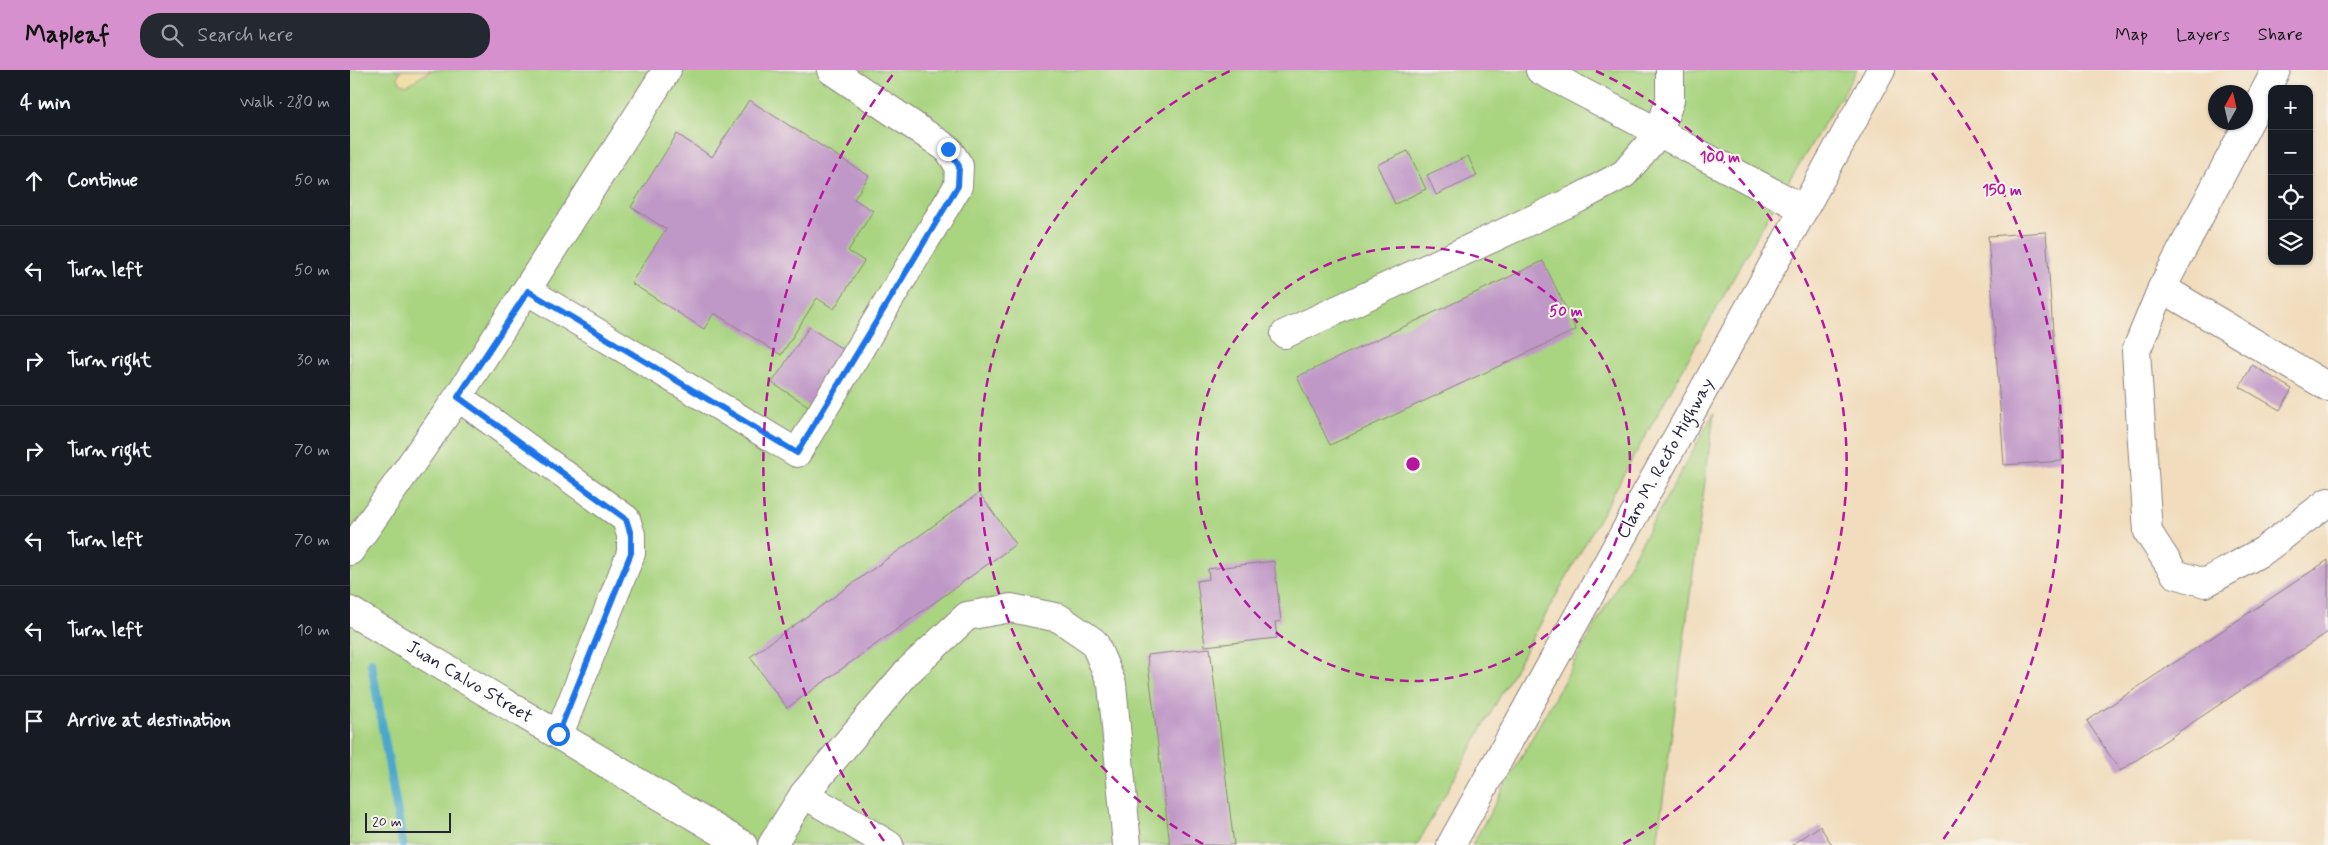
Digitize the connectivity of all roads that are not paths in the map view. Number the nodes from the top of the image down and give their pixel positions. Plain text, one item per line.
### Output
1 (667, 70) edge
2 (831, 70) edge
3 (1540, 70) edge
4 (1670, 70) edge
5 (1881, 70) edge
6 (2276, 70) edge
7 (1658, 134) junction
8 (1804, 209) junction
9 (2162, 288) junction
10 (528, 291) junction
11 (1285, 334) dead end
12 (2328, 387) edge
13 (458, 397) junction
14 (2328, 502) edge
15 (350, 551) edge
16 (350, 611) edge
17 (558, 734) junction
18 (804, 794) junction
19 (743, 845) edge
20 (772, 845) edge
21 (889, 845) edge
22 (1127, 845) edge
23 (1451, 845) edge

1 - 10 main road
2 - 10 main road
3 - 7 main road
4 - 7 main road
5 - 8 main road, Claro M. Recto Highway
6 - 9 main road
7 - 8 main road
7 - 11 main road
8 - 23 main road, Claro M. Recto Highway
9 - 12 main road
9 - 14 main road
10 - 13 main road
13 - 15 main road
13 - 17 main road
16 - 17 main road, Juan Calvo Street
17 - 19 main road, Juan Calvo Street
18 - 20 main road
18 - 21 main road
18 - 22 main road

